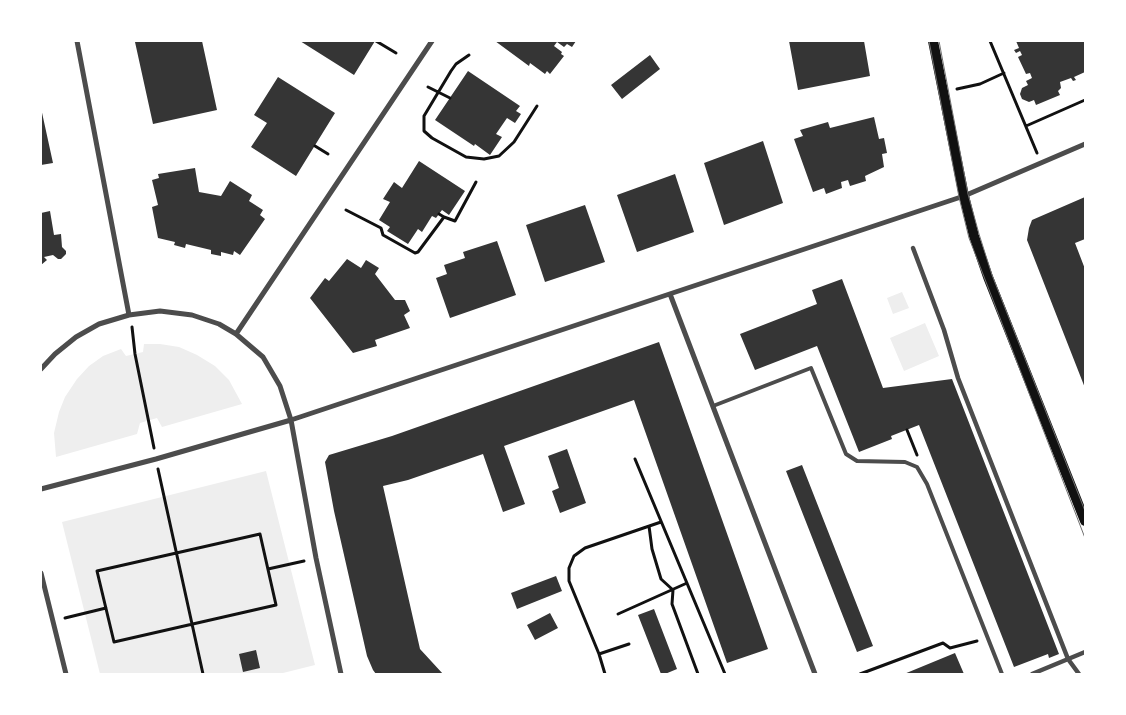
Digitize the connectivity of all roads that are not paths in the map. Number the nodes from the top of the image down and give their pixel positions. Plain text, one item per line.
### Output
1 (77, 41) edge
2 (432, 41) edge
3 (933, 41) edge
4 (1085, 144) edge
5 (964, 196) junction
6 (912, 248) dead end
7 (670, 294) junction
8 (129, 315) junction
9 (236, 334) junction
10 (41, 368) edge
11 (713, 406) junction
12 (291, 420) junction
13 (41, 489) edge
14 (1085, 522) edge
15 (41, 572) edge
16 (1085, 652) edge
17 (1068, 659) junction
18 (66, 674) edge
19 (341, 674) edge
20 (815, 674) edge
21 (1002, 674) edge
22 (1032, 674) edge
23 (1079, 674) edge

1 - 8 street
2 - 9 street
3 - 5 main road
4 - 5 street
5 - 7 street
5 - 14 main road
6 - 17 street
7 - 11 street
7 - 12 street
8 - 9 street
8 - 10 street
9 - 12 street
11 - 20 street
11 - 21 lane
12 - 13 street
12 - 19 street
15 - 18 street
16 - 17 street
17 - 22 street
17 - 23 street

